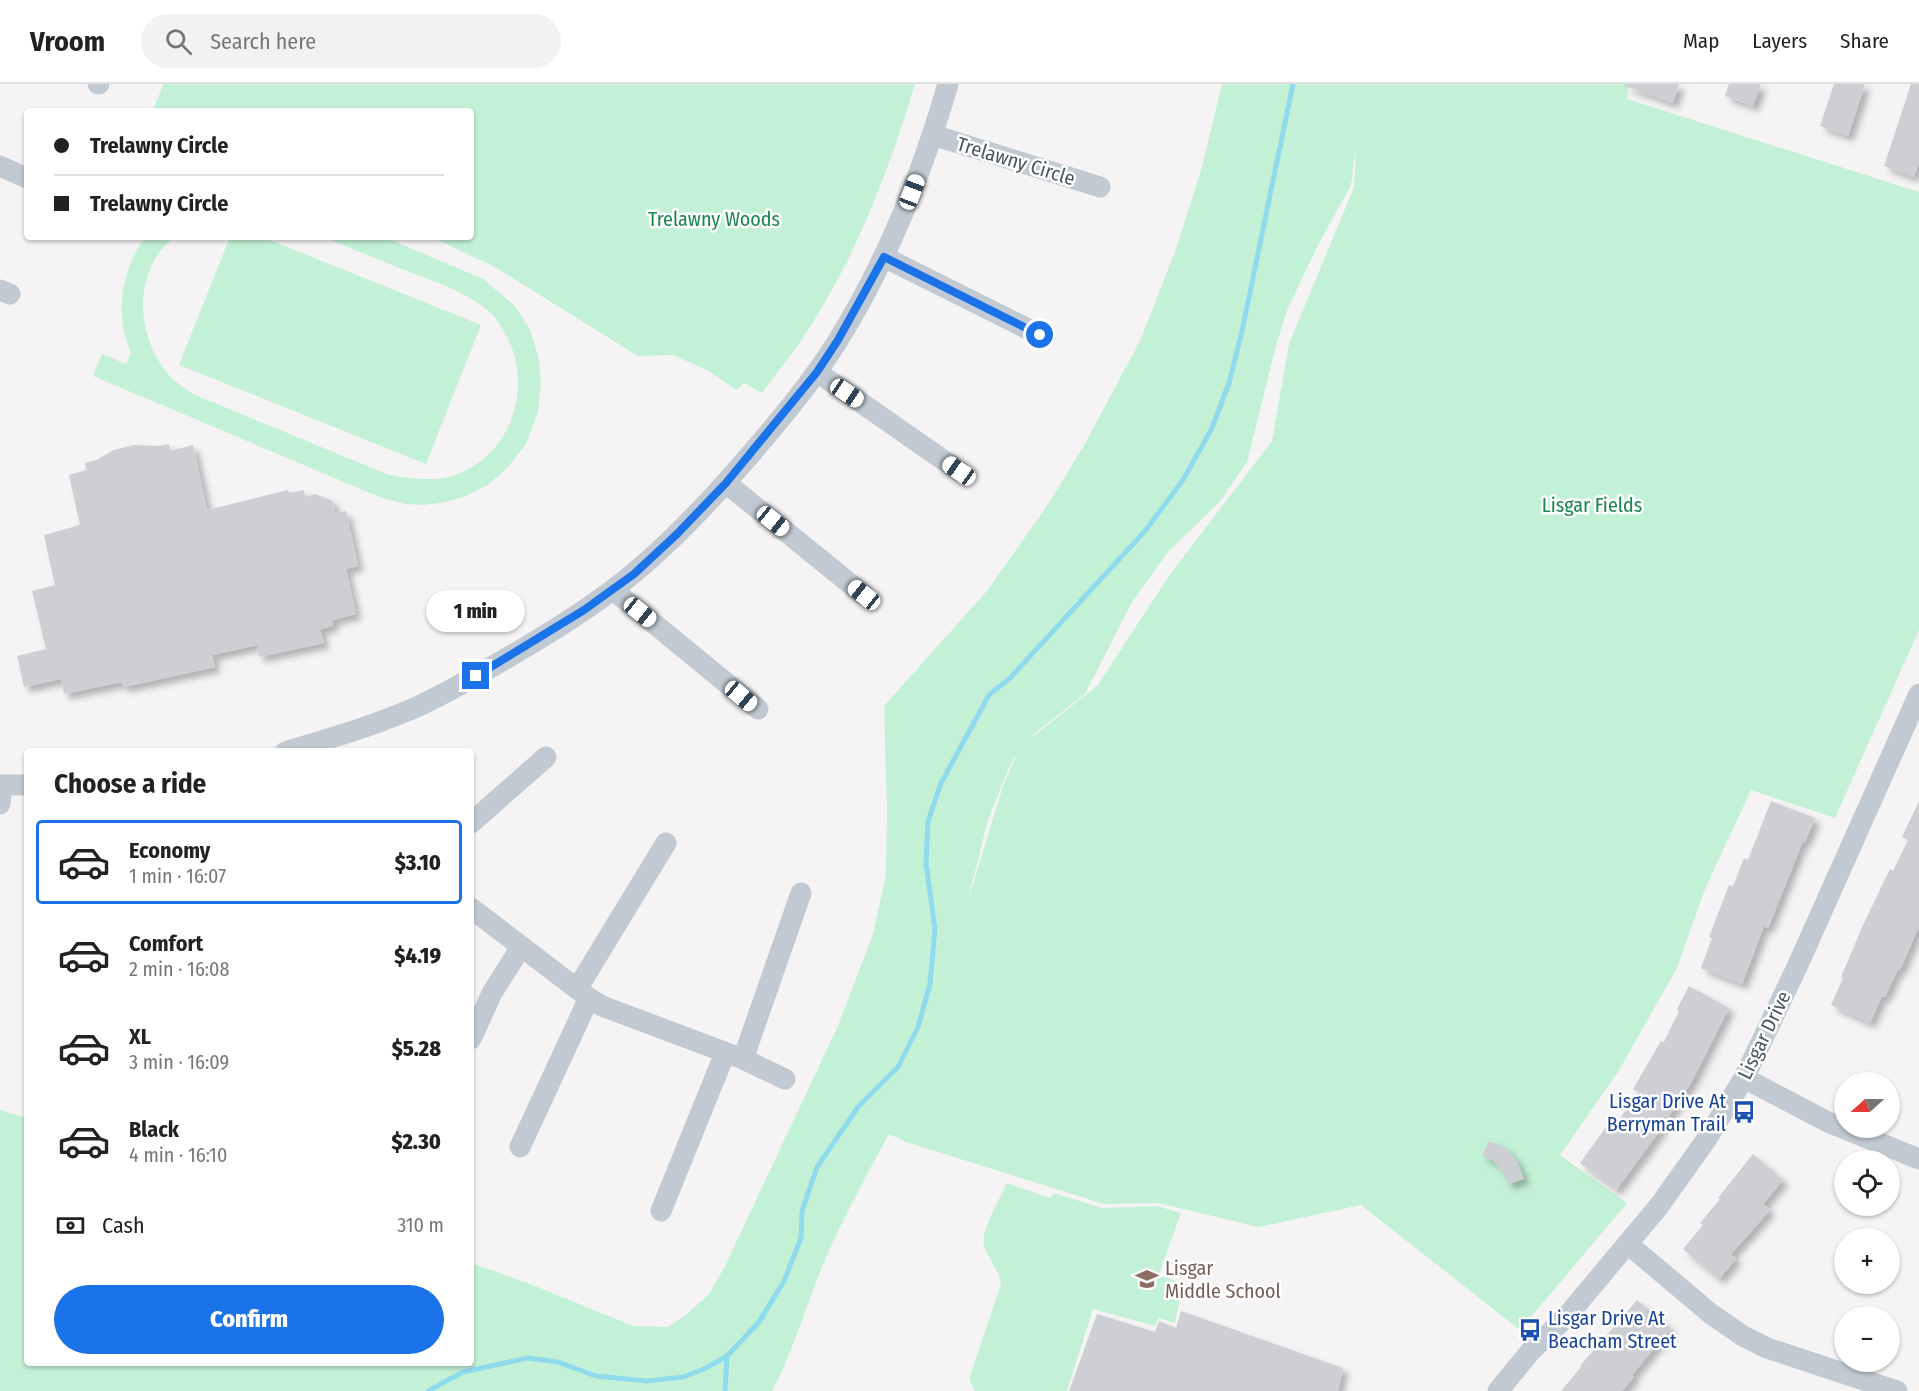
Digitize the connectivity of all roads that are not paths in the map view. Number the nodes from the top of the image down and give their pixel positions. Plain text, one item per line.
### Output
1 (948, 84) edge
2 (933, 135) junction
3 (0, 166) edge
4 (24, 177) edge
5 (1100, 187) dead end
6 (884, 257) junction
7 (1040, 335) dead end
8 (817, 372) junction
9 (959, 471) dead end
10 (726, 483) junction
11 (613, 590) junction
12 (864, 595) dead end
13 (1919, 694) edge
14 (758, 709) dead end
15 (1910, 739) edge
16 (337, 744) edge
17 (311, 748) edge
18 (546, 757) dead end
19 (24, 786) edge
20 (1, 791) edge
21 (474, 820) edge
22 (666, 843) dead end
23 (801, 893) dead end
24 (474, 910) edge
25 (521, 947) junction
26 (583, 993) junction
27 (474, 1032) edge
28 (734, 1056) junction
29 (1744, 1078) junction
30 (785, 1079) dead end
31 (520, 1147) dead end
32 (1919, 1159) edge
33 (662, 1211) dead end
34 (1628, 1244) junction
35 (1498, 1391) edge
36 (1897, 1391) edge

1 - 2 street, Trelawny Circle
2 - 5 street, Trelawny Circle
2 - 6 street, Trelawny Circle
3 - 4 street
6 - 7 street
6 - 8 street, Trelawny Circle
8 - 9 street
8 - 10 street, Trelawny Circle
10 - 11 street, Trelawny Circle
10 - 12 street
11 - 14 street
11 - 16 street, Trelawny Circle
13 - 15 street, Lisgar Drive
15 - 29 street, Lisgar Drive
16 - 17 street, Trelawny Circle
18 - 21 street
19 - 20 street
22 - 26 street
23 - 28 street
24 - 25 street
25 - 26 street
25 - 27 street
26 - 28 street
26 - 31 street
28 - 30 street
28 - 33 street
29 - 32 street
29 - 34 street, Lisgar Drive
34 - 35 street, Lisgar Drive
34 - 36 street

